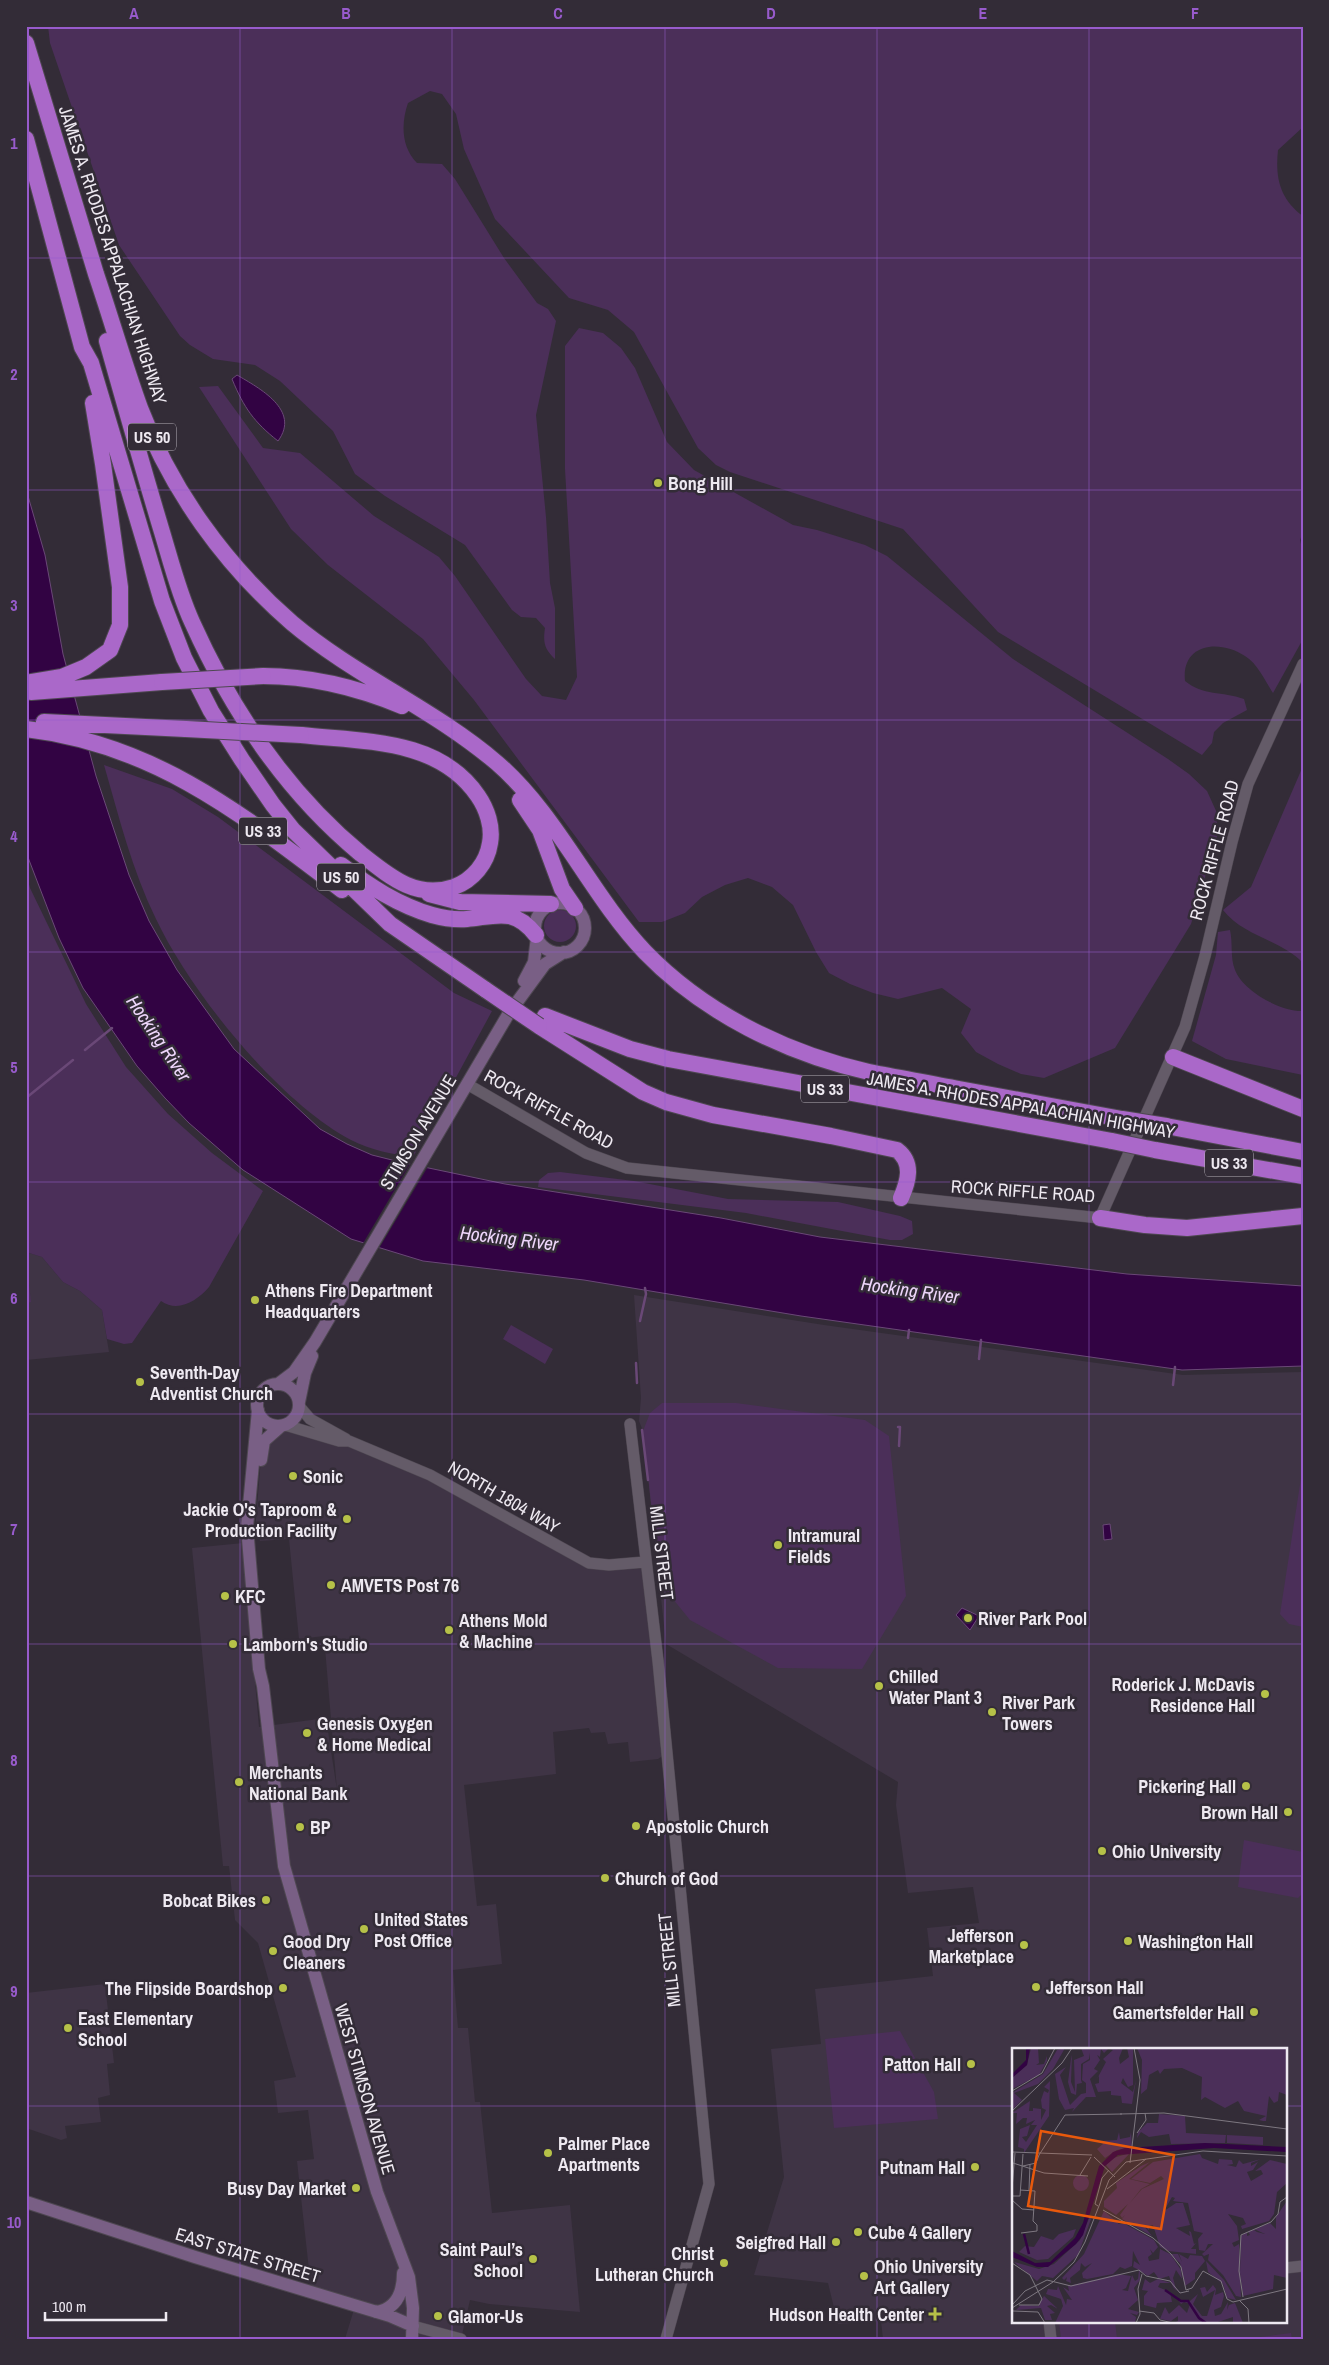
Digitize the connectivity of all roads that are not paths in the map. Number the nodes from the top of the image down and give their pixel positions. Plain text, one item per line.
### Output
1 (26, 44) edge
2 (26, 61) edge
3 (26, 139) edge
4 (82, 347) junction
5 (1303, 664) edge
6 (26, 684) edge
7 (26, 693) edge
8 (26, 721) edge
9 (441, 722) junction
10 (26, 729) edge
11 (481, 751) junction
12 (293, 830) junction
13 (424, 892) junction
14 (551, 904) junction
15 (575, 908) junction
16 (390, 924) junction
17 (537, 936) junction
18 (564, 952) junction
19 (509, 1013) junction
20 (542, 1021) junction
21 (1173, 1057) junction
22 (467, 1084) junction
23 (1303, 1109) edge
24 (1303, 1152) edge
25 (1303, 1176) edge
26 (900, 1198) junction
27 (1303, 1216) edge
28 (1100, 1218) junction
29 (315, 1342) junction
30 (278, 1384) junction
31 (299, 1404) junction
32 (258, 1410) junction
33 (630, 1424) dead end
34 (283, 1425) junction
35 (349, 1441) junction
36 (645, 1562) junction
37 (263, 1686) junction
38 (26, 2202) edge
39 (402, 2258) junction
40 (1303, 2266) edge
41 (1286, 2268) edge
42 (376, 2312) junction
43 (1049, 2322) edge
44 (412, 2332) edge
45 (461, 2339) edge
46 (666, 2339) edge
47 (1051, 2339) edge

1 - 9 highway, JAMES A. RHODES APPALACHIAN HIGHWAY / US 50
2 - 13 highway
3 - 4 highway, JAMES A. RHODES APPALACHIAN HIGHWAY / US 50
4 - 6 highway
4 - 12 highway, JAMES A. RHODES APPALACHIAN HIGHWAY / US 50
5 - 21 street, ROCK RIFFLE ROAD
7 - 9 highway, US 33, bridge
8 - 13 highway, bridge
9 - 11 highway, JAMES A. RHODES APPALACHIAN HIGHWAY / US 33
10 - 16 highway, US 33
11 - 15 highway
11 - 24 highway, JAMES A. RHODES APPALACHIAN HIGHWAY / US 33, bridge
12 - 16 highway, JAMES A. RHODES APPALACHIAN HIGHWAY / US 50
12 - 17 highway
13 - 14 highway
14 - 15 main road
14 - 17 main road
15 - 18 main road
16 - 20 highway, JAMES A. RHODES APPALACHIAN HIGHWAY / US 33, bridge
17 - 18 main road
17 - 19 main road
18 - 19 main road, STIMSON AVENUE
19 - 22 main road, STIMSON AVENUE
20 - 25 highway, JAMES A. RHODES APPALACHIAN HIGHWAY / US 33, bridge
20 - 26 highway
21 - 23 highway
21 - 28 street, ROCK RIFFLE ROAD
22 - 26 street, ROCK RIFFLE ROAD
22 - 29 main road, STIMSON AVENUE
26 - 28 street, ROCK RIFFLE ROAD
27 - 28 highway
29 - 30 main road, STIMSON AVENUE
29 - 31 main road, STIMSON AVENUE
30 - 31 main road
30 - 32 main road
31 - 34 main road
31 - 35 street, NORTH 1804 WAY
32 - 34 main road
32 - 37 main road
33 - 36 street, MILL STREET
34 - 35 street, NORTH 1804 WAY
34 - 37 main road
35 - 36 street, NORTH 1804 WAY
36 - 46 street, MILL STREET
37 - 39 main road, WEST STIMSON AVENUE
38 - 42 main road, EAST STATE STREET
39 - 42 main road
39 - 44 main road, WEST STIMSON AVENUE
40 - 41 street
42 - 44 main road, EAST STATE STREET
43 - 47 street
44 - 45 street, EAST STATE STREET

